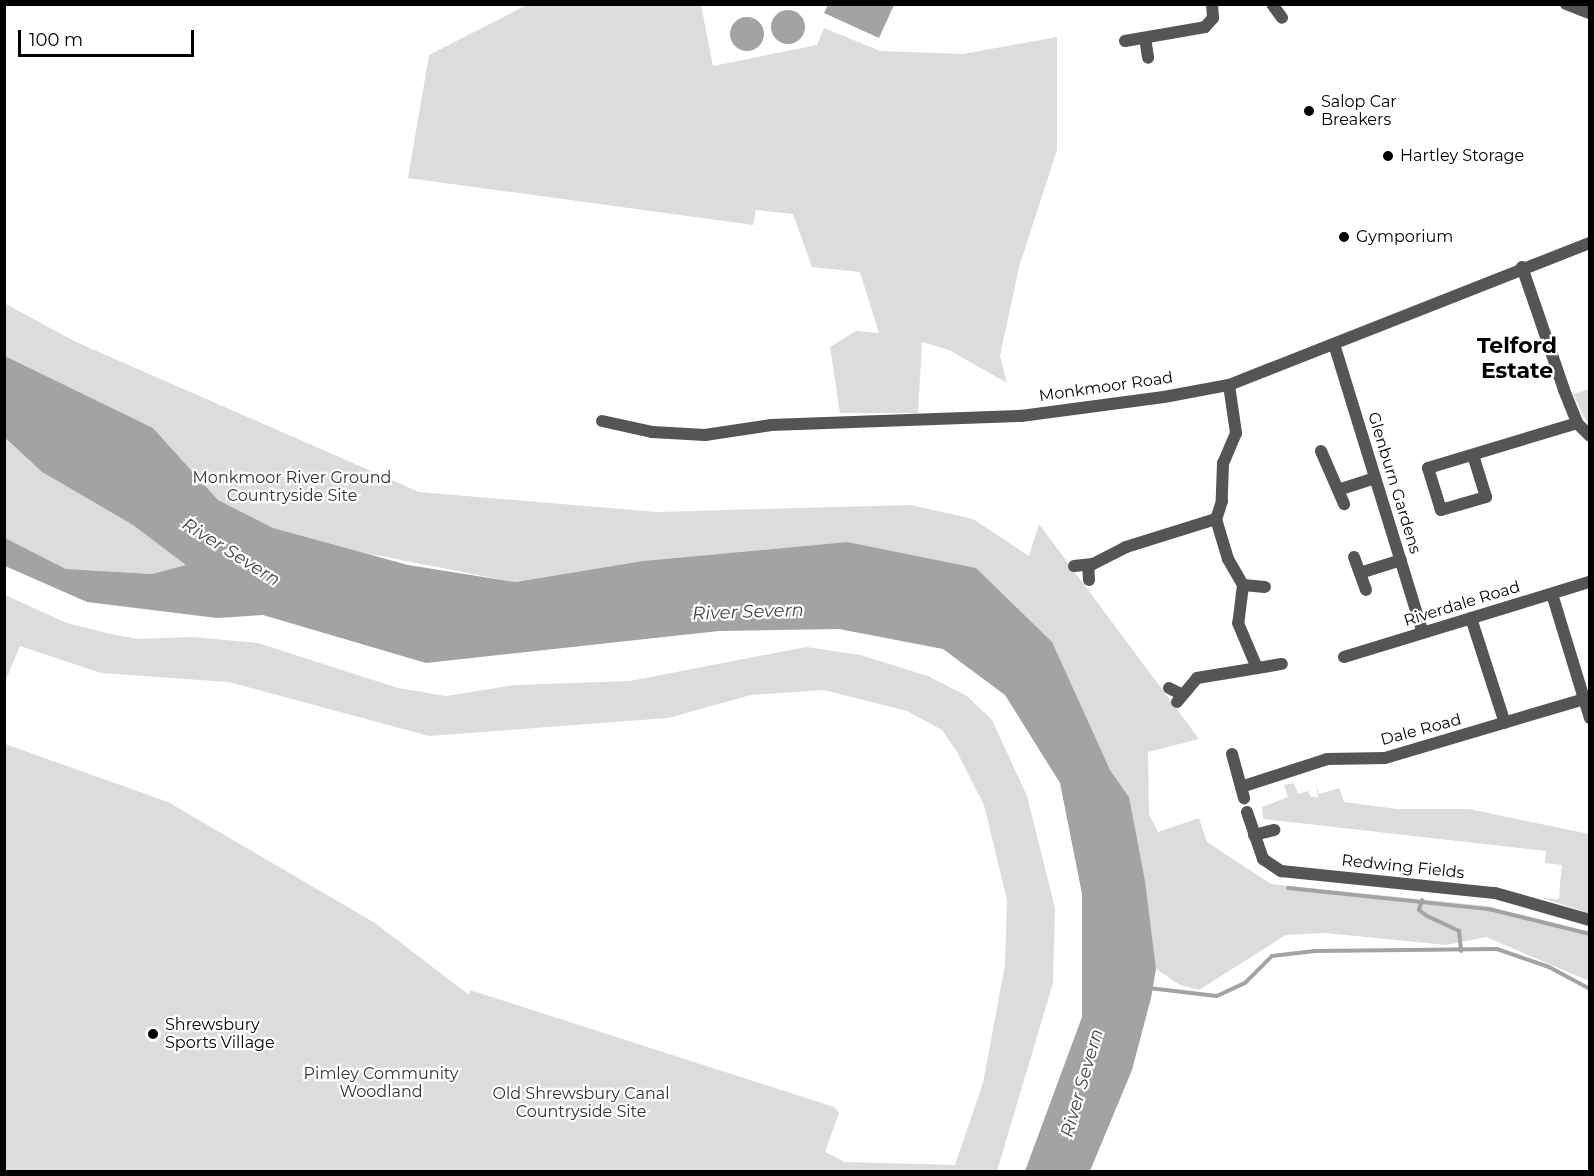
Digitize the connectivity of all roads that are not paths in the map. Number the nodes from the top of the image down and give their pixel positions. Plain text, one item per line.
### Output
1 (1212, 4) edge
2 (1566, 4) edge
3 (1272, 5) edge
4 (1590, 13) edge
5 (1282, 18) dead end
6 (1145, 38) junction
7 (1125, 41) dead end
8 (1148, 58) dead end
9 (1590, 243) edge
10 (1522, 267) junction
11 (1334, 344) junction
12 (1229, 385) junction
13 (602, 421) dead end
14 (1578, 423) junction
15 (1590, 436) edge
16 (1321, 451) dead end
17 (1473, 455) junction
18 (1375, 478) junction
19 (1338, 490) junction
20 (1344, 504) dead end
21 (1215, 519) junction
22 (1354, 557) dead end
23 (1401, 560) junction
24 (1088, 565) junction
25 (1074, 566) dead end
26 (1360, 573) junction
27 (1089, 580) dead end
28 (1590, 582) edge
29 (1243, 585) junction
30 (1265, 587) dead end
31 (1366, 590) dead end
32 (1552, 594) junction
33 (1471, 618) junction
34 (1423, 633) junction
35 (1344, 657) dead end
36 (1281, 664) dead end
37 (1257, 668) junction
38 (1169, 688) dead end
39 (1584, 699) junction
40 (1590, 718) edge
41 (1505, 723) junction
42 (1232, 754) dead end
43 (1247, 812) dead end
44 (1274, 830) dead end
45 (1254, 835) junction
46 (1590, 920) edge

1 - 6 street
2 - 4 street
3 - 5 street
6 - 7 street
6 - 8 street
9 - 10 street, Monkmoor Road
10 - 11 street, Monkmoor Road
10 - 14 street
11 - 12 street, Monkmoor Road
11 - 18 street, Glenburn Gardens
12 - 13 street, Monkmoor Road
12 - 21 street
14 - 15 street
14 - 17 street
16 - 19 street
17 - 17 street
18 - 19 street
18 - 23 street, Glenburn Gardens
19 - 20 street
21 - 24 street
21 - 29 street
22 - 26 street
23 - 26 street
23 - 34 street, Glenburn Gardens
24 - 25 street
24 - 27 street
26 - 31 street
28 - 32 street, Riverdale Road
29 - 30 street
29 - 37 street
32 - 33 street, Riverdale Road
32 - 39 street
33 - 34 street, Riverdale Road
33 - 41 street
34 - 35 street, Riverdale Road
36 - 37 street
37 - 38 street
39 - 40 street
39 - 41 street, Dale Road
41 - 42 street, Dale Road
43 - 45 street, Redwing Fields
44 - 45 street
45 - 46 street, Redwing Fields

